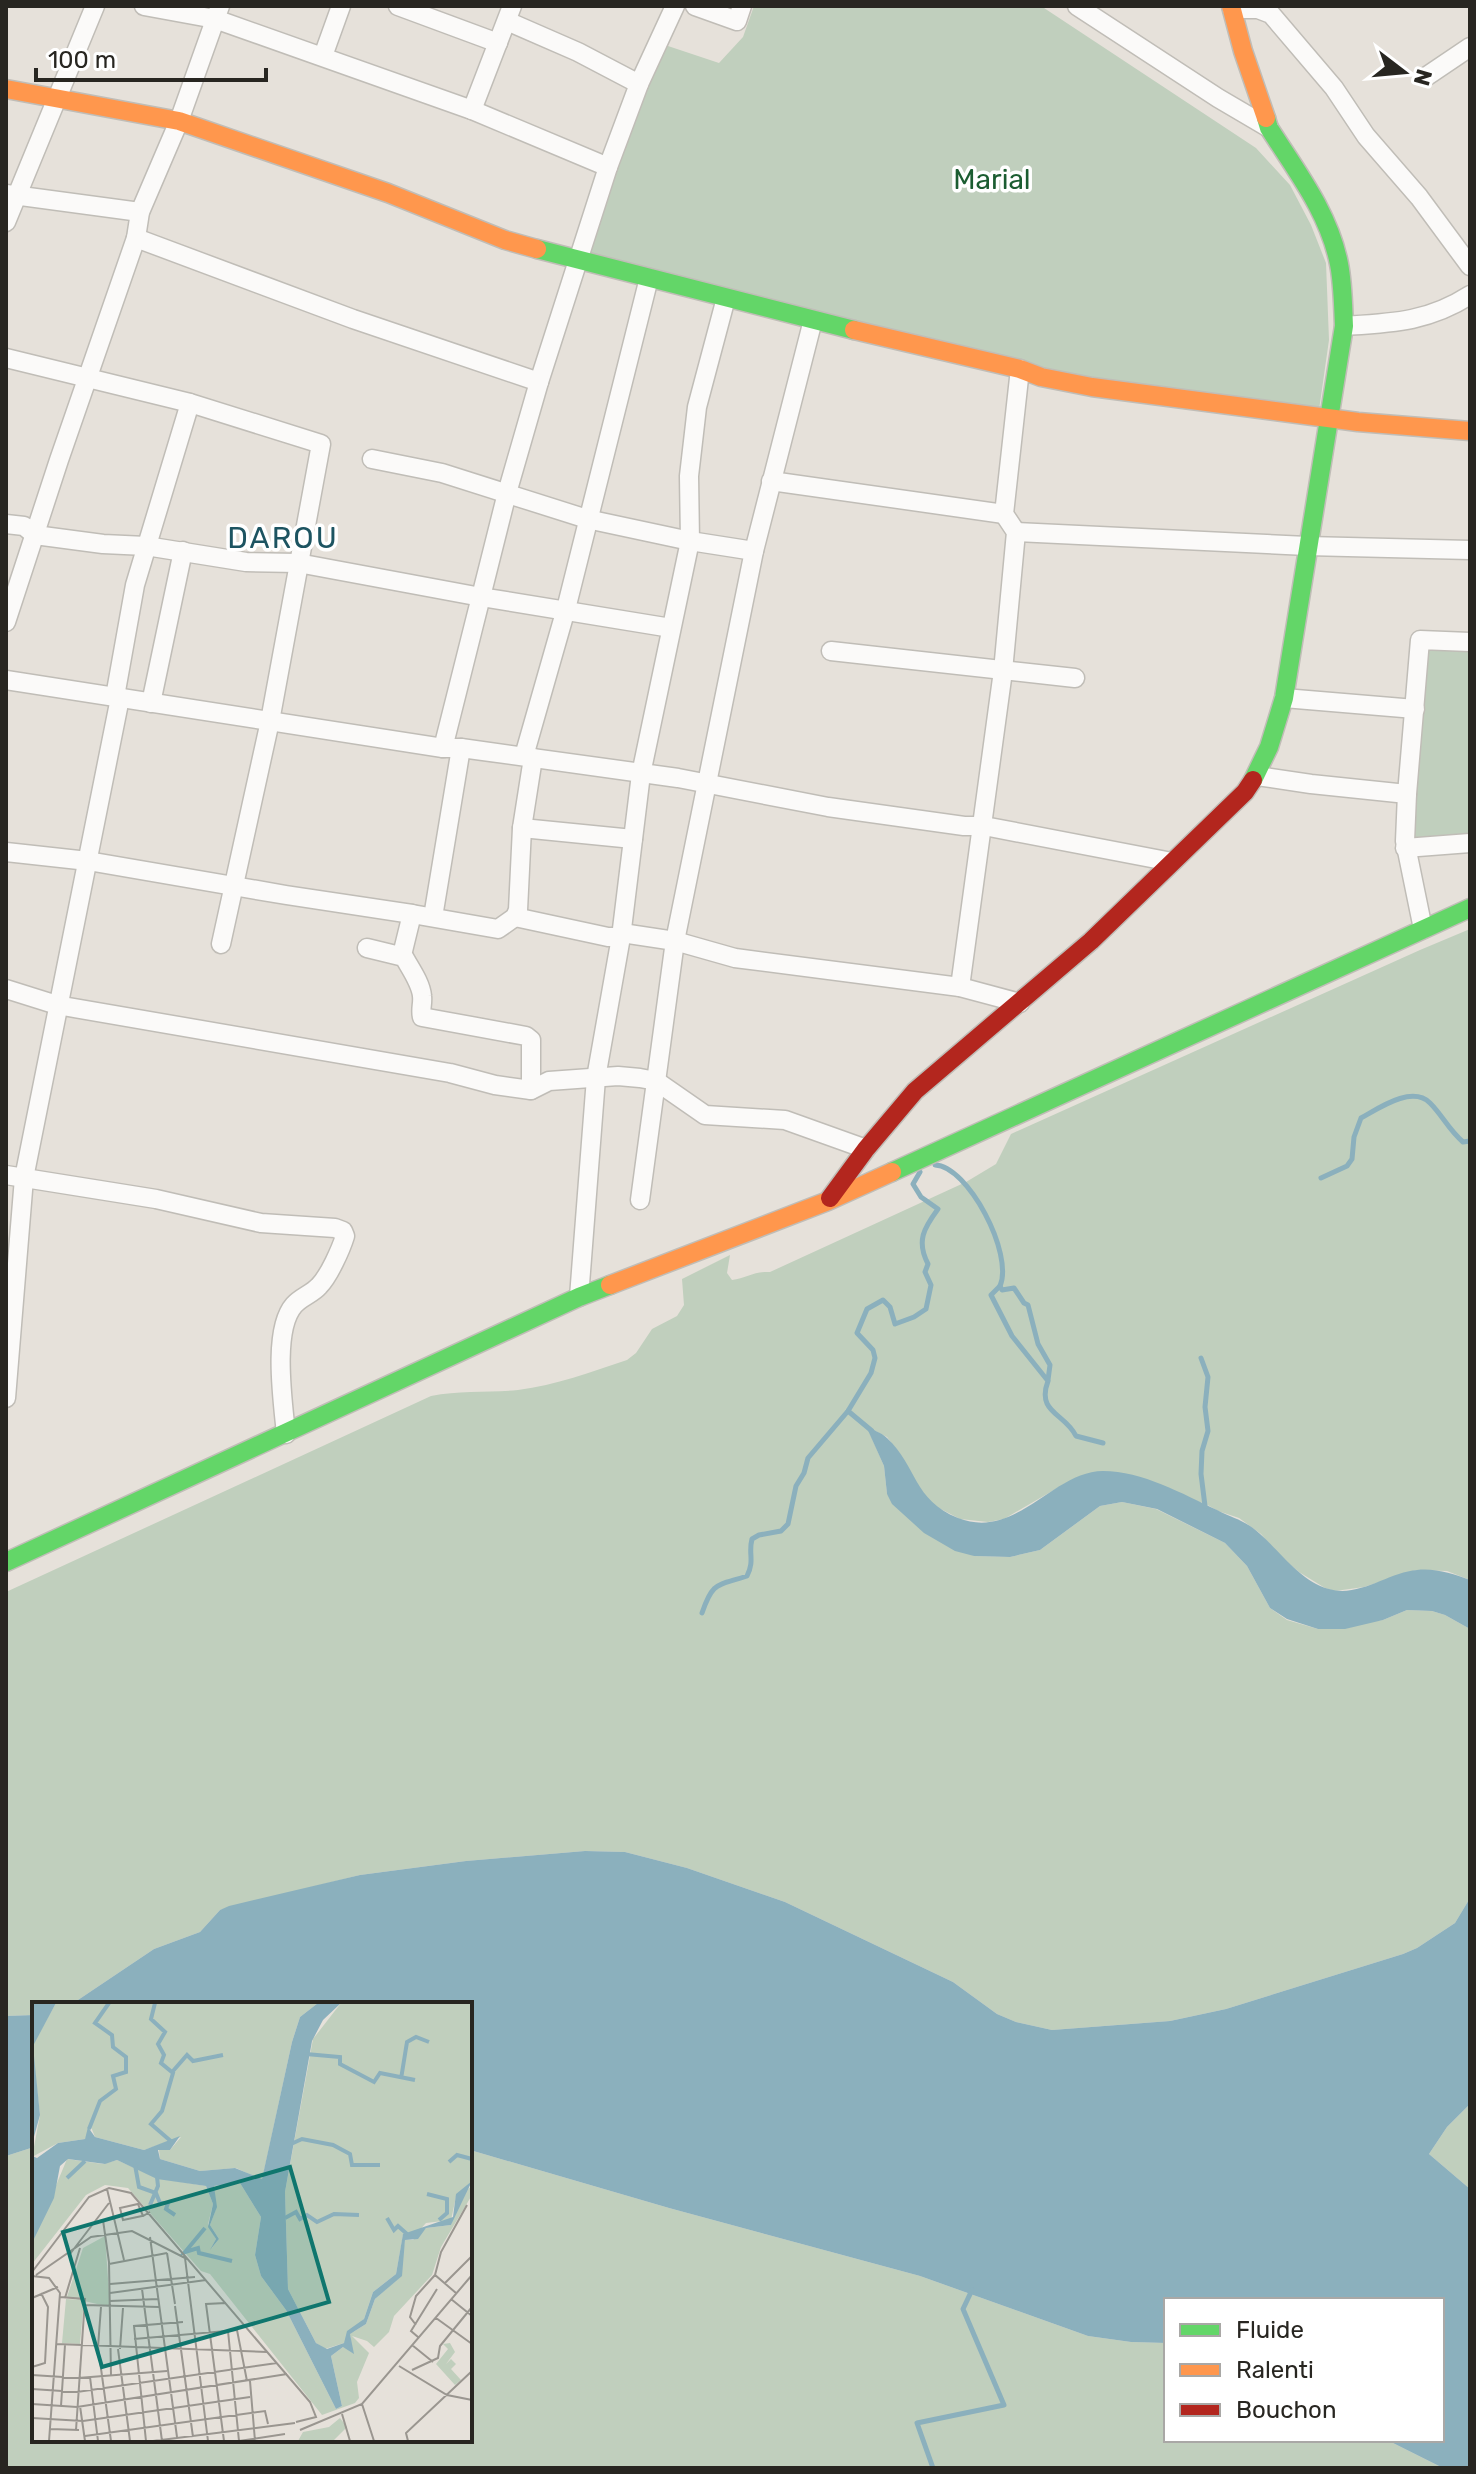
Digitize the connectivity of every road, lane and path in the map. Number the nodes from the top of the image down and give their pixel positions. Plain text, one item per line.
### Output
1 (95, 6) edge
2 (144, 6) edge
3 (341, 6) edge
4 (398, 6) edge
5 (675, 6) edge
6 (695, 6) edge
7 (742, 6) edge
8 (1077, 6) edge
9 (1232, 8) edge
10 (218, 12) edge
11 (509, 13) edge
12 (498, 43) junction
13 (1470, 47) edge
14 (323, 56) junction
15 (1251, 74) junction
16 (1427, 76) dead end
17 (639, 84) junction
18 (6, 89) edge
19 (58, 98) junction
20 (1218, 98) junction
21 (472, 110) junction
22 (179, 121) junction
23 (1269, 128) junction
24 (608, 167) junction
25 (11, 195) edge
26 (140, 212) junction
27 (6, 222) edge
28 (136, 238) junction
29 (577, 260) junction
30 (1470, 266) edge
31 (649, 278) junction
32 (1470, 295) edge
33 (726, 298) junction
34 (813, 320) junction
35 (1344, 326) junction
36 (6, 358) edge
37 (1020, 369) junction
38 (88, 378) junction
39 (539, 382) junction
40 (190, 403) junction
41 (1328, 418) junction
42 (1470, 431) edge
43 (372, 459) dead end
44 (771, 481) junction
45 (507, 493) junction
46 (1004, 514) junction
47 (587, 519) junction
48 (6, 524) edge
49 (1016, 532) junction
50 (35, 535) junction
51 (690, 541) junction
52 (146, 546) junction
53 (1307, 546) junction
54 (1470, 550) edge
55 (183, 551) junction
56 (754, 551) junction
57 (298, 563) junction
58 (481, 597) junction
59 (566, 609) junction
60 (6, 622) edge
61 (671, 628) junction
62 (1470, 642) edge
63 (831, 651) dead end
64 (1003, 671) junction
65 (1075, 678) dead end
66 (6, 680) edge
67 (120, 698) junction
68 (1284, 698) junction
69 (151, 703) junction
70 (1415, 709) junction
71 (270, 721) junction
72 (452, 748) junction
73 (529, 757) junction
74 (641, 774) junction
75 (1257, 776) junction
76 (708, 783) junction
77 (1407, 794) junction
78 (984, 826) junction
79 (522, 828) junction
80 (633, 839) junction
81 (1470, 843) edge
82 (1405, 848) junction
83 (6, 852) edge
84 (88, 861) junction
85 (1172, 862) junction
86 (234, 885) junction
87 (1470, 908) edge
88 (412, 914) junction
89 (433, 917) junction
90 (515, 917) junction
91 (1423, 929) junction
92 (621, 937) junction
93 (675, 941) junction
94 (221, 944) dead end
95 (367, 948) dead end
96 (402, 955) junction
97 (960, 987) junction
98 (6, 989) edge
99 (1020, 1003) junction
100 (57, 1005) junction
101 (596, 1078) junction
102 (656, 1081) junction
103 (531, 1090) junction
104 (866, 1149) junction
105 (15, 1177) edge
106 (640, 1200) dead end
107 (828, 1201) junction
108 (579, 1297) junction
109 (7, 1373) edge
110 (6, 1398) edge
111 (286, 1434) junction
112 (6, 1562) edge

1 - 19 street
2 - 10 street
3 - 14 street
4 - 12 street
5 - 17 street
6 - 7 street
8 - 20 street
9 - 15 street
9 - 30 street
10 - 14 street
10 - 22 street
11 - 12 street
11 - 17 street
12 - 21 street
13 - 16 street
14 - 21 street
15 - 20 street
15 - 23 street
17 - 24 street
18 - 19 street
19 - 22 street
19 - 25 street
20 - 23 street
21 - 24 street
22 - 26 street
22 - 29 street
23 - 35 street
24 - 29 street
25 - 26 street
25 - 27 street
26 - 28 street
28 - 38 street
28 - 39 street
29 - 31 street
29 - 39 street
31 - 33 street
31 - 47 street
32 - 35 street
33 - 34 street
33 - 51 street
34 - 37 street
34 - 44 street
35 - 41 street
36 - 38 street
37 - 41 street
37 - 46 street
38 - 40 street
38 - 50 street
39 - 45 street
40 - 52 street
40 - 57 street
41 - 42 street
41 - 53 street
43 - 45 street
44 - 46 street
44 - 56 street
45 - 47 street
45 - 58 street
46 - 49 street
47 - 51 street
47 - 59 street
48 - 50 street
49 - 53 street
49 - 64 street
50 - 52 street
50 - 60 street
51 - 56 street
51 - 61 street
52 - 55 street
52 - 67 street
53 - 54 street
53 - 68 street
55 - 57 street
55 - 69 street
56 - 76 street
57 - 58 street
57 - 71 street
58 - 59 street
58 - 72 street
59 - 61 street
59 - 73 street
61 - 74 street
62 - 70 street
63 - 64 street
64 - 65 street
64 - 78 street
66 - 67 street
67 - 69 street
67 - 84 street
68 - 70 street
68 - 75 street
69 - 71 street
70 - 77 street
71 - 72 street
71 - 86 street
72 - 73 street
72 - 89 street
73 - 74 street
73 - 79 street
74 - 76 street
74 - 80 street
75 - 77 street
75 - 85 street
76 - 78 street
76 - 93 street
77 - 82 street
78 - 85 street
78 - 97 street
79 - 80 street
79 - 90 street
80 - 92 street
81 - 82 street
82 - 91 street
83 - 84 street
84 - 86 street
84 - 100 street
85 - 99 street
86 - 88 street
86 - 94 street
87 - 91 street
88 - 89 street
88 - 96 street
89 - 90 street
90 - 92 street
91 - 107 street
92 - 93 street
92 - 101 street
93 - 97 street
93 - 102 street
95 - 96 street
96 - 103 street
97 - 99 street
98 - 100 street
99 - 104 street
100 - 103 street
100 - 105 street
101 - 102 street
101 - 103 street
101 - 108 street
102 - 104 street
102 - 106 street
104 - 107 street
105 - 109 street
105 - 111 street
107 - 108 street
108 - 111 street
109 - 110 street
111 - 112 street

